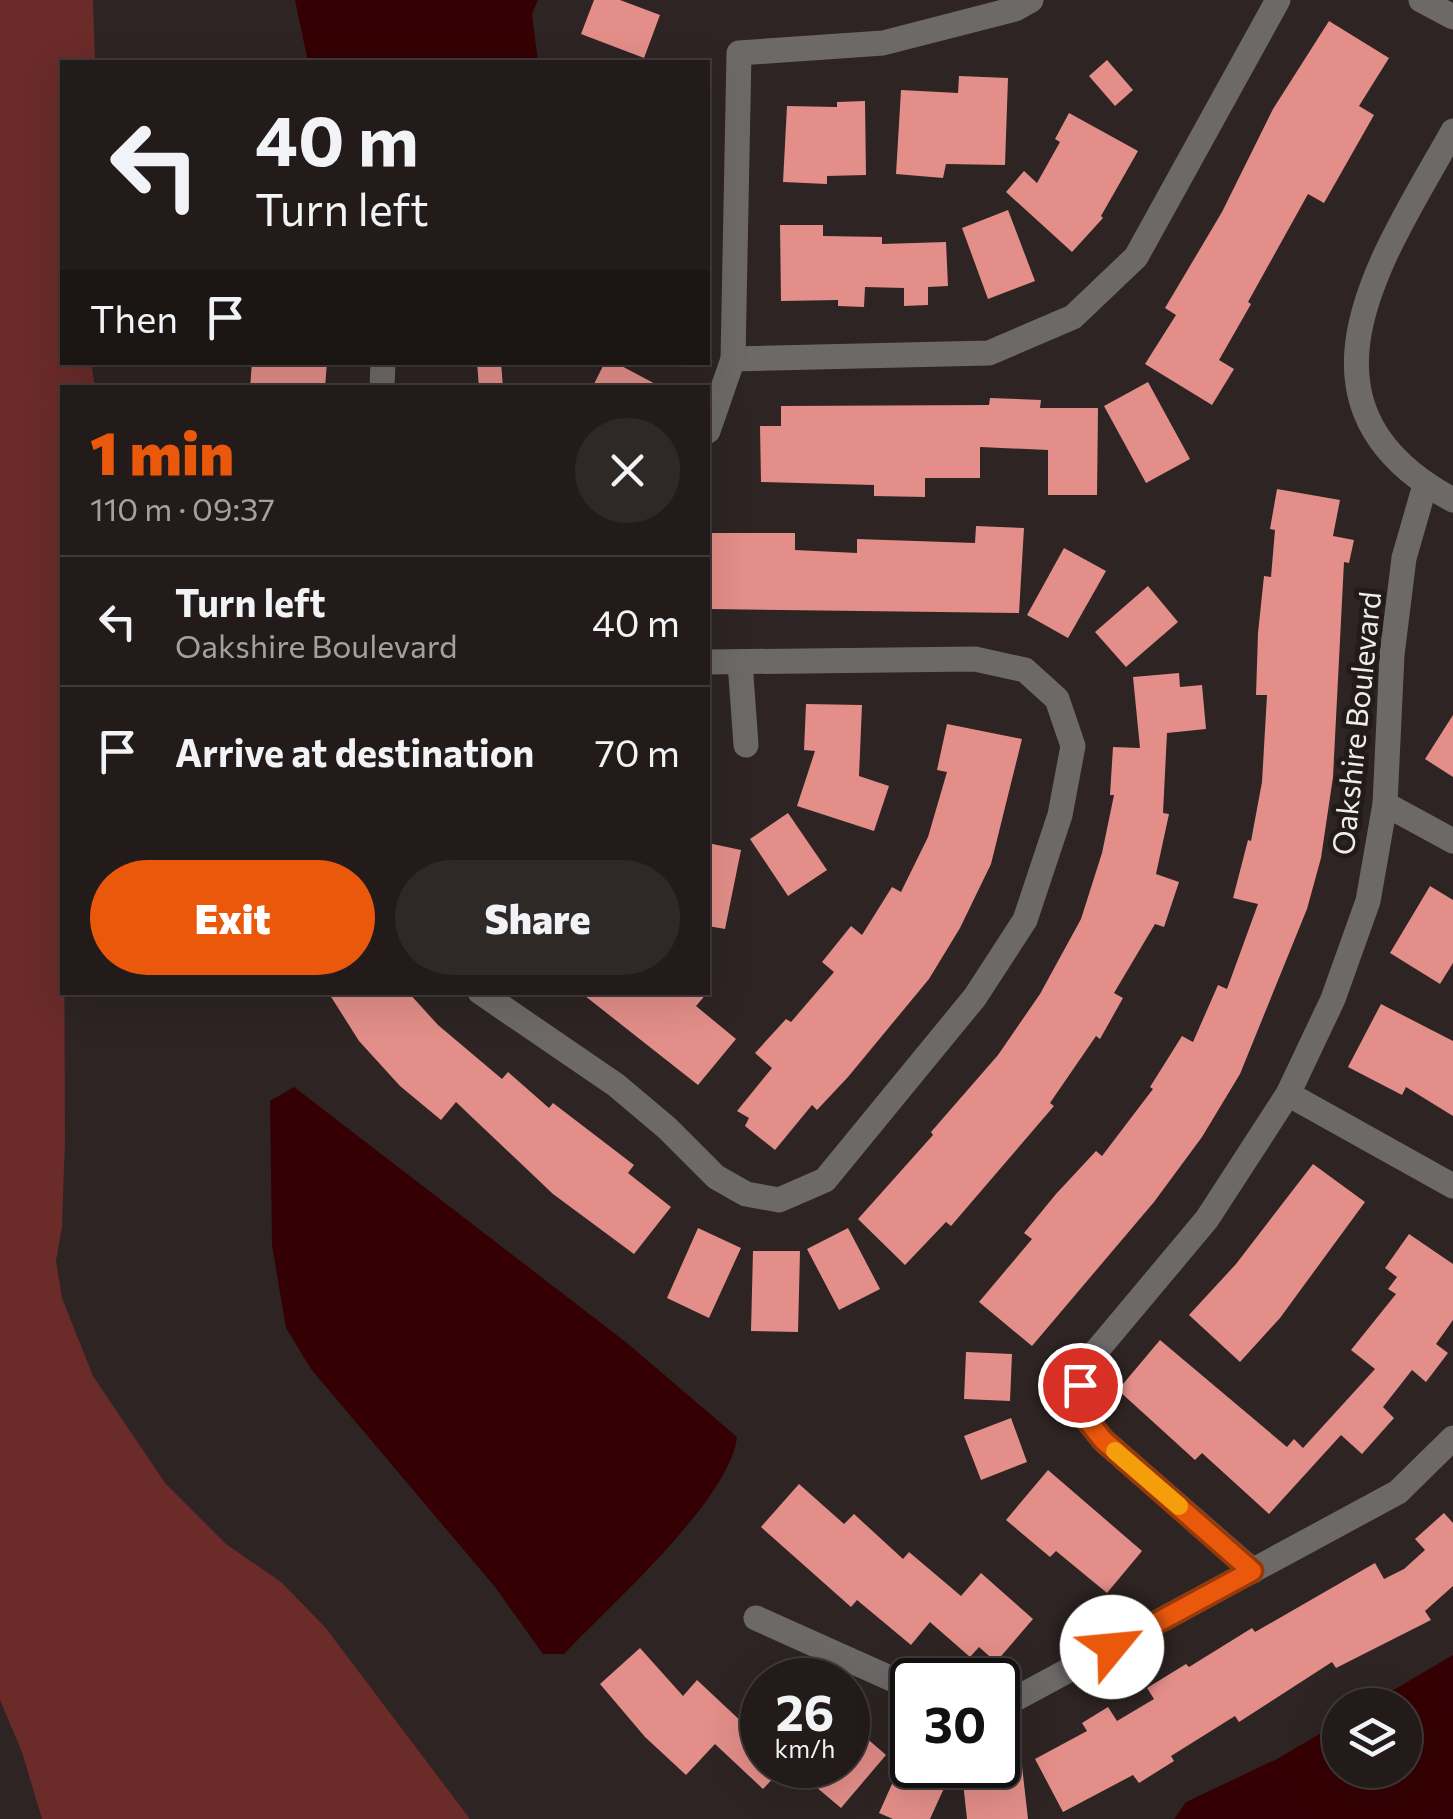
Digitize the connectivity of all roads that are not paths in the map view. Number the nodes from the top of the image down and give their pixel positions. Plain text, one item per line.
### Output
1 (1031, 0) edge
2 (1278, 0) edge
3 (1421, 0) edge
4 (1453, 17) edge
5 (1453, 131) edge
6 (733, 359) junction
7 (710, 424) edge
8 (1425, 485) junction
9 (1453, 500) edge
10 (710, 662) edge
11 (740, 662) junction
12 (746, 745) dead end
13 (1385, 804) junction
14 (1453, 841) edge
15 (484, 995) edge
16 (1288, 1094) junction
17 (1453, 1186) edge
18 (1453, 1438) edge
19 (1252, 1571) junction
20 (756, 1618) dead end
21 (890, 1678) edge
22 (1020, 1696) edge

1 - 6 street
2 - 6 street
3 - 4 street
5 - 8 street
6 - 7 street
8 - 9 street
8 - 13 street, Oakshire Boulevard
10 - 11 street
11 - 12 street
11 - 15 street
13 - 14 street
13 - 16 street, Oakshire Boulevard
16 - 17 street
16 - 19 street, Oakshire Boulevard
18 - 19 street
19 - 22 street
20 - 21 street

